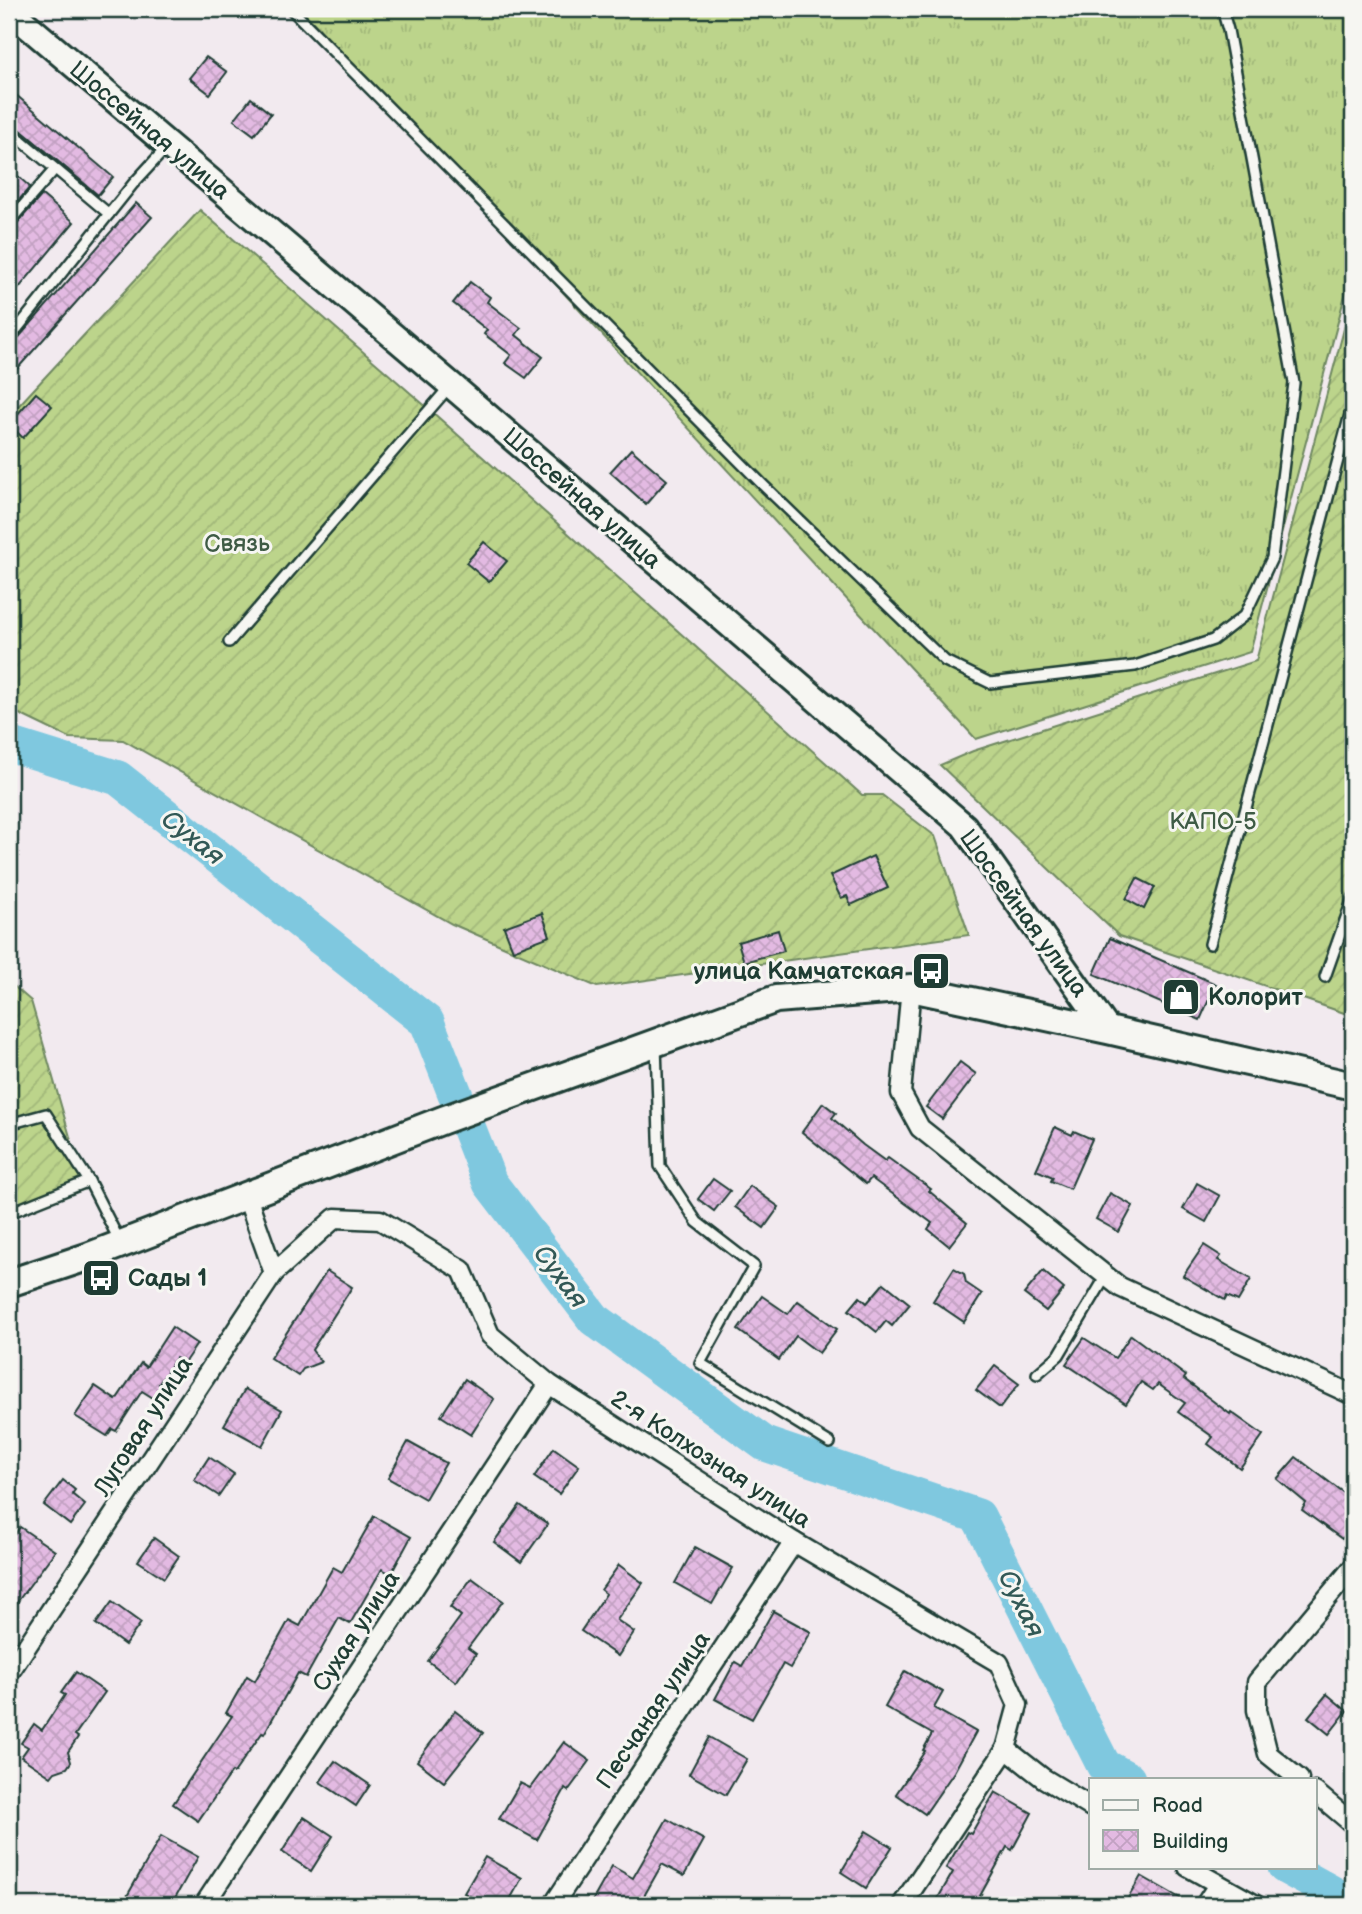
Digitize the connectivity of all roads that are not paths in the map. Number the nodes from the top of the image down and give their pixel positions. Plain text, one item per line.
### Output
1 (291, 9) edge
2 (1222, 9) edge
3 (9, 10) edge
4 (9, 130) edge
5 (169, 146) junction
6 (55, 169) junction
7 (109, 214) junction
8 (9, 222) edge
9 (9, 339) edge
10 (451, 385) junction
11 (1353, 403) edge
12 (229, 642) dead end
13 (1353, 898) edge
14 (1210, 944) dead end
15 (1325, 976) dead end
16 (911, 988) junction
17 (1108, 1030) junction
18 (656, 1043) junction
19 (1353, 1086) edge
20 (9, 1124) edge
21 (89, 1181) junction
22 (247, 1197) junction
23 (9, 1213) edge
24 (121, 1244) junction
25 (274, 1273) junction
26 (1106, 1276) junction
27 (9, 1283) edge
28 (1037, 1374) dead end
29 (549, 1384) junction
30 (1353, 1395) edge
31 (830, 1443) dead end
32 (794, 1542) junction
33 (1353, 1567) edge
34 (9, 1673) edge
35 (1006, 1748) junction
36 (1298, 1778) edge
37 (1316, 1793) edge
38 (1089, 1806) edge
39 (1353, 1824) edge
40 (1190, 1868) edge
41 (1218, 1885) junction
42 (204, 1905) edge
43 (553, 1905) edge
44 (902, 1905) edge
45 (1205, 1905) edge
46 (1256, 1905) edge

1 - 2 lane
3 - 5 street, Шоссейная улица
4 - 6 lane
5 - 7 lane
5 - 10 street, Шоссейная улица
6 - 7 lane
6 - 8 lane
7 - 9 lane
10 - 12 lane
10 - 17 street, Шоссейная улица
11 - 14 lane
13 - 15 lane
16 - 17 main road
16 - 18 main road
16 - 26 street
17 - 19 main road
18 - 22 main road
18 - 31 lane
20 - 21 lane
21 - 23 lane
21 - 24 lane
22 - 24 main road
22 - 25 street
24 - 27 main road
25 - 29 street, 2-я Колхозная улица
25 - 34 street, Луговая улица
26 - 28 lane
26 - 30 street
29 - 32 street, 2-я Колхозная улица
29 - 42 street, Сухая улица
32 - 35 street, 2-я Колхозная улица
32 - 43 street, Песчаная улица
33 - 36 street
35 - 38 street
35 - 44 street, 2-я Колхозная улица
37 - 39 street
40 - 41 street
41 - 45 street
41 - 46 street

